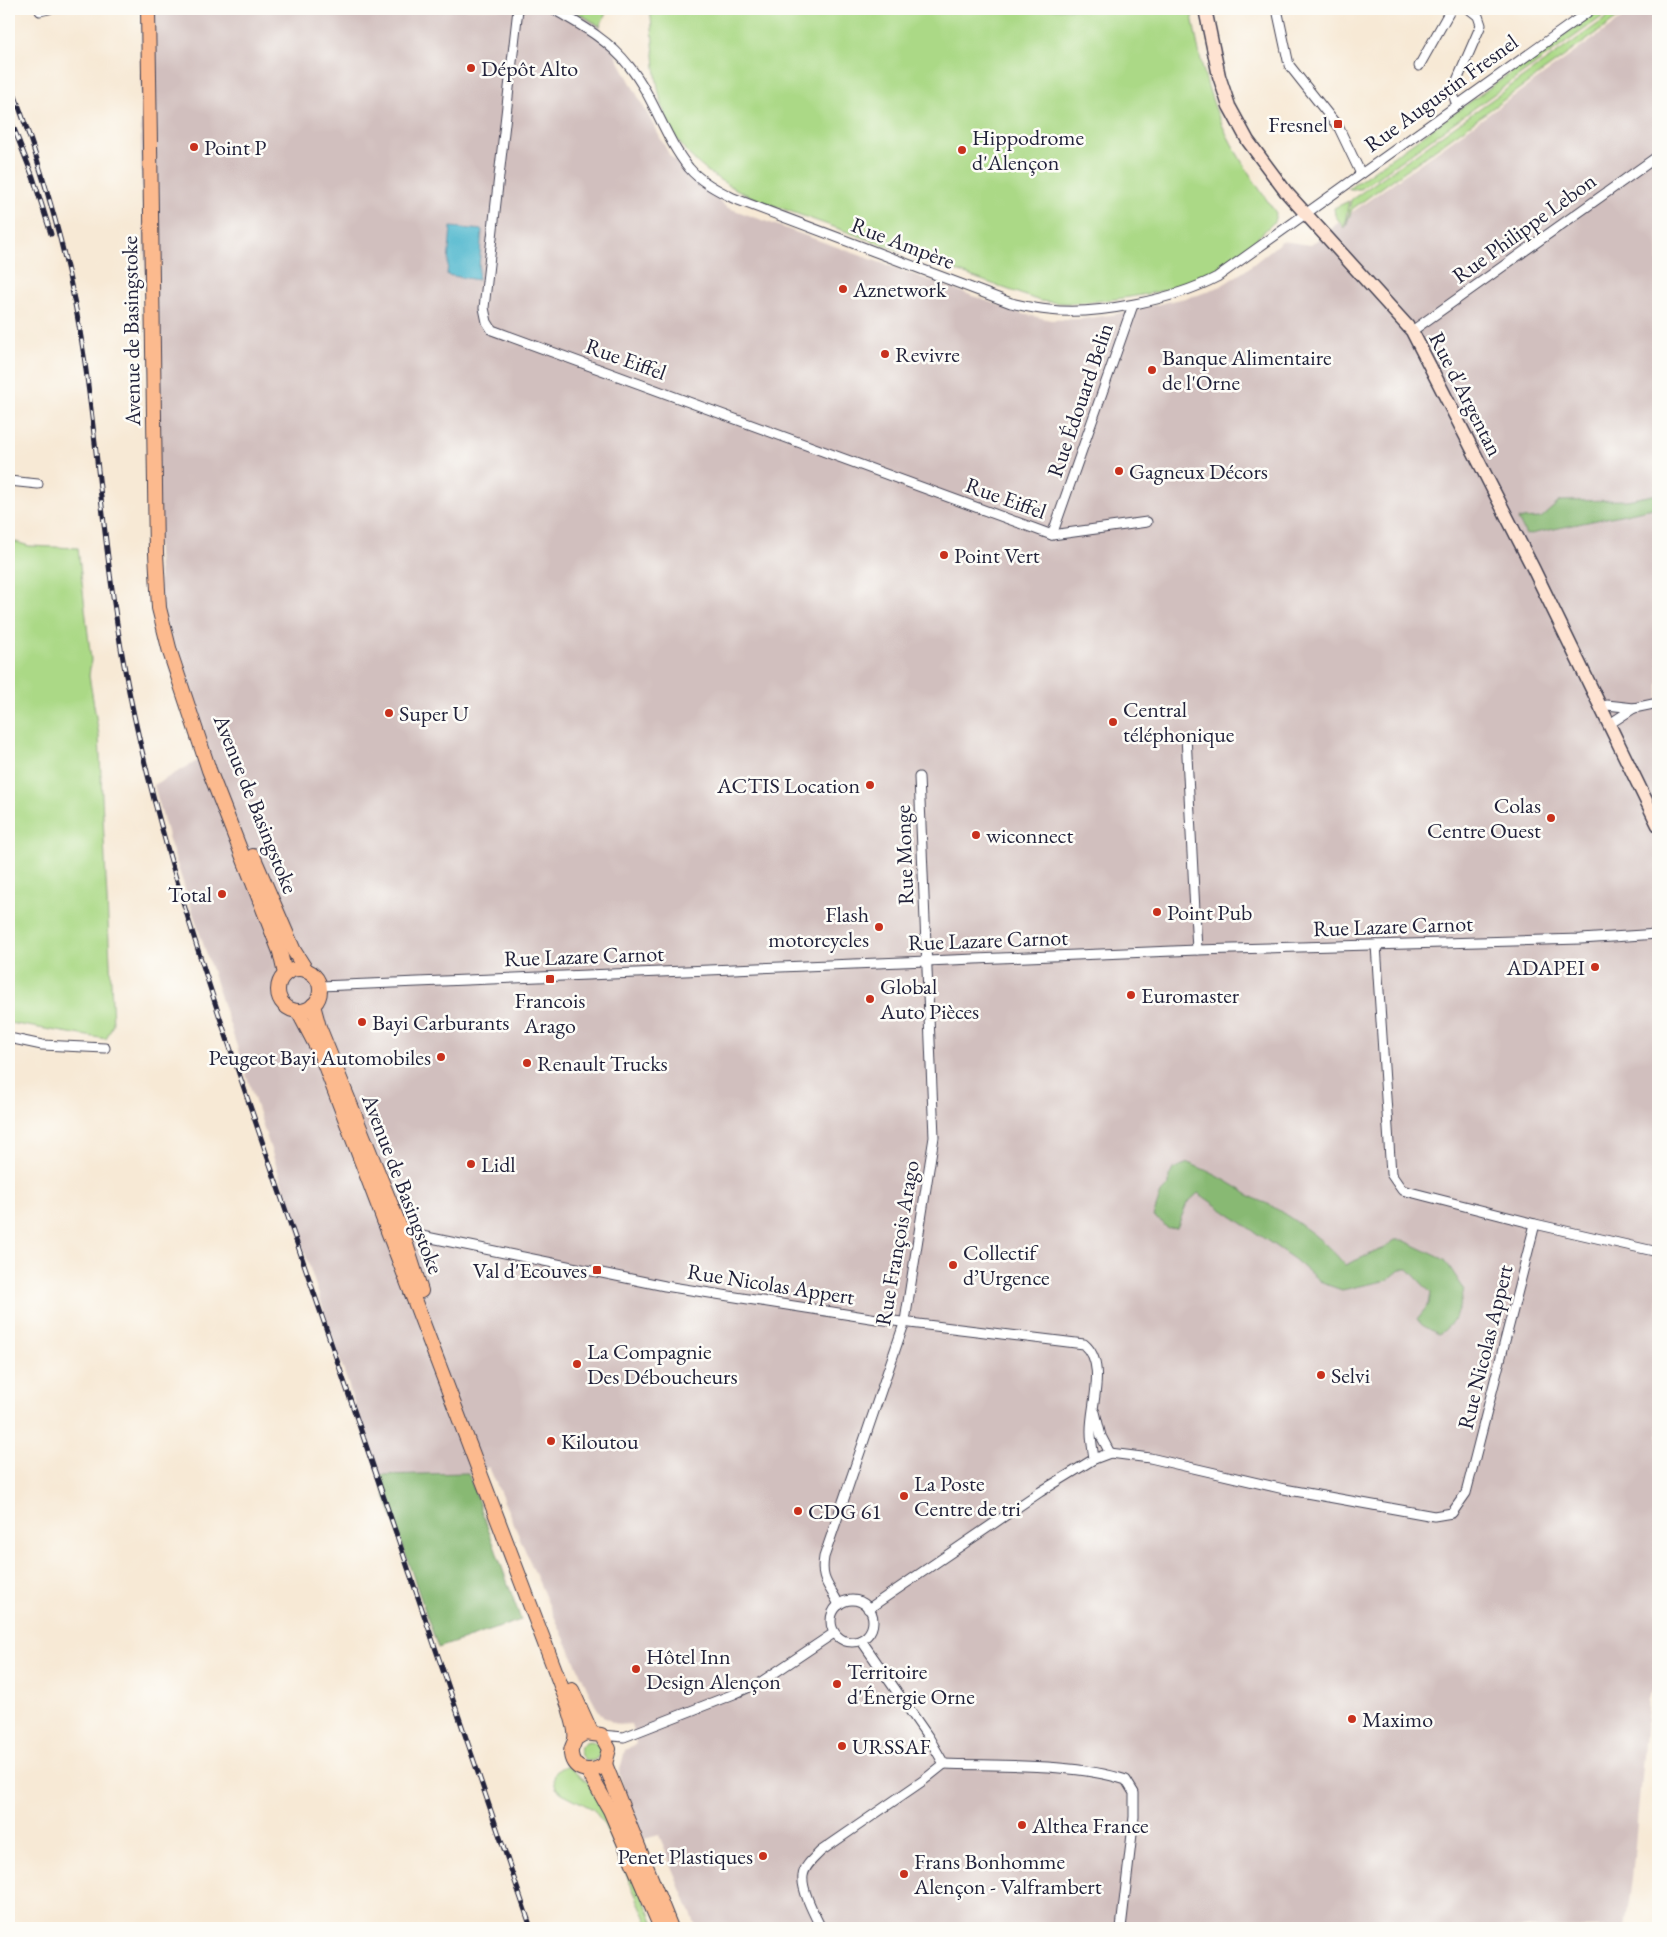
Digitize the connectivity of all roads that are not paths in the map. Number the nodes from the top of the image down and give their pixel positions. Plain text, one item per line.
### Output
1 (148, 9) edge
2 (518, 9) edge
3 (553, 9) edge
4 (1205, 9) edge
5 (1277, 9) edge
6 (1451, 9) edge
7 (1469, 9) edge
8 (1592, 9) edge
9 (1418, 66) dead end
10 (1457, 106) junction
11 (1658, 156) edge
12 (1361, 174) junction
13 (1306, 214) junction
14 (1133, 305) junction
15 (1412, 331) junction
16 (9, 482) edge
17 (38, 484) dead end
18 (1147, 522) dead end
19 (1052, 535) junction
20 (170, 652) junction
21 (1658, 703) edge
22 (1634, 708) junction
23 (1600, 709) junction
24 (1608, 725) junction
25 (1186, 736) dead end
26 (919, 776) dead end
27 (1658, 825) edge
28 (1658, 934) edge
29 (1376, 945) junction
30 (1197, 950) junction
31 (927, 961) junction
32 (306, 970) junction
33 (285, 974) junction
34 (320, 986) junction
35 (313, 1005) junction
36 (298, 1010) junction
37 (9, 1038) edge
38 (105, 1048) dead end
39 (1536, 1224) junction
40 (396, 1234) junction
41 (1658, 1252) edge
42 (905, 1322) junction
43 (428, 1323) junction
44 (1094, 1406) junction
45 (1110, 1453) junction
46 (1094, 1459) junction
47 (840, 1604) junction
48 (868, 1609) junction
49 (834, 1633) junction
50 (861, 1640) junction
51 (596, 1734) junction
52 (624, 1737) junction
53 (575, 1739) junction
54 (607, 1759) junction
55 (944, 1764) junction
56 (588, 1771) junction
57 (661, 1928) edge
58 (671, 1928) edge
59 (821, 1928) edge
60 (1121, 1928) edge

1 - 20 main road, Avenue de Basingstoke
2 - 19 street, Rue Eiffel
3 - 14 street, Rue Ampère
4 - 13 main road, Rue d'Argentan
5 - 12 street
6 - 9 street
7 - 10 street
8 - 10 street, Rue Augustin Fresnel
10 - 12 street, Rue Augustin Fresnel
11 - 15 street, Rue Philippe Lebon
12 - 13 street, Rue Augustin Fresnel
13 - 14 street, Rue Ampère
13 - 15 main road, Rue d'Argentan
14 - 19 street, Rue Édouard Belin
15 - 23 main road, Rue d'Argentan
16 - 17 street
18 - 19 street
20 - 32 main road, Avenue de Basingstoke
20 - 33 main road, Avenue de Basingstoke
21 - 22 street
22 - 23 street
22 - 24 street
23 - 24 main road, Rue d'Argentan
24 - 27 main road, Rue d'Argentan
25 - 30 street
26 - 31 street, Rue Monge
28 - 29 street, Rue Lazare Carnot
29 - 30 street, Rue Lazare Carnot
29 - 39 street
30 - 31 street, Rue Lazare Carnot
31 - 34 street, Rue Lazare Carnot
31 - 42 street, Rue François Arago
32 - 33 main road
32 - 34 main road
33 - 36 main road
34 - 35 main road
35 - 36 main road
35 - 40 main road, Avenue de Basingstoke
36 - 40 main road, Avenue de Basingstoke
37 - 38 street
39 - 41 street
39 - 45 street, Rue Nicolas Appert
40 - 42 street, Rue Nicolas Appert
40 - 43 main road, Avenue de Basingstoke
42 - 44 street, Rue Nicolas Appert
42 - 47 street, Rue François Arago
43 - 51 main road
43 - 53 main road
44 - 45 street, Rue Nicolas Appert
44 - 46 street, Rue Nicolas Appert
45 - 46 street, Rue Nicolas Appert
46 - 48 street
47 - 48 street
47 - 49 street
48 - 50 street
49 - 50 street
49 - 52 street
50 - 55 street
51 - 52 street
51 - 53 main road
51 - 54 main road
52 - 54 street
53 - 56 main road
54 - 56 main road
54 - 58 main road
55 - 59 street
55 - 60 street
56 - 57 main road

